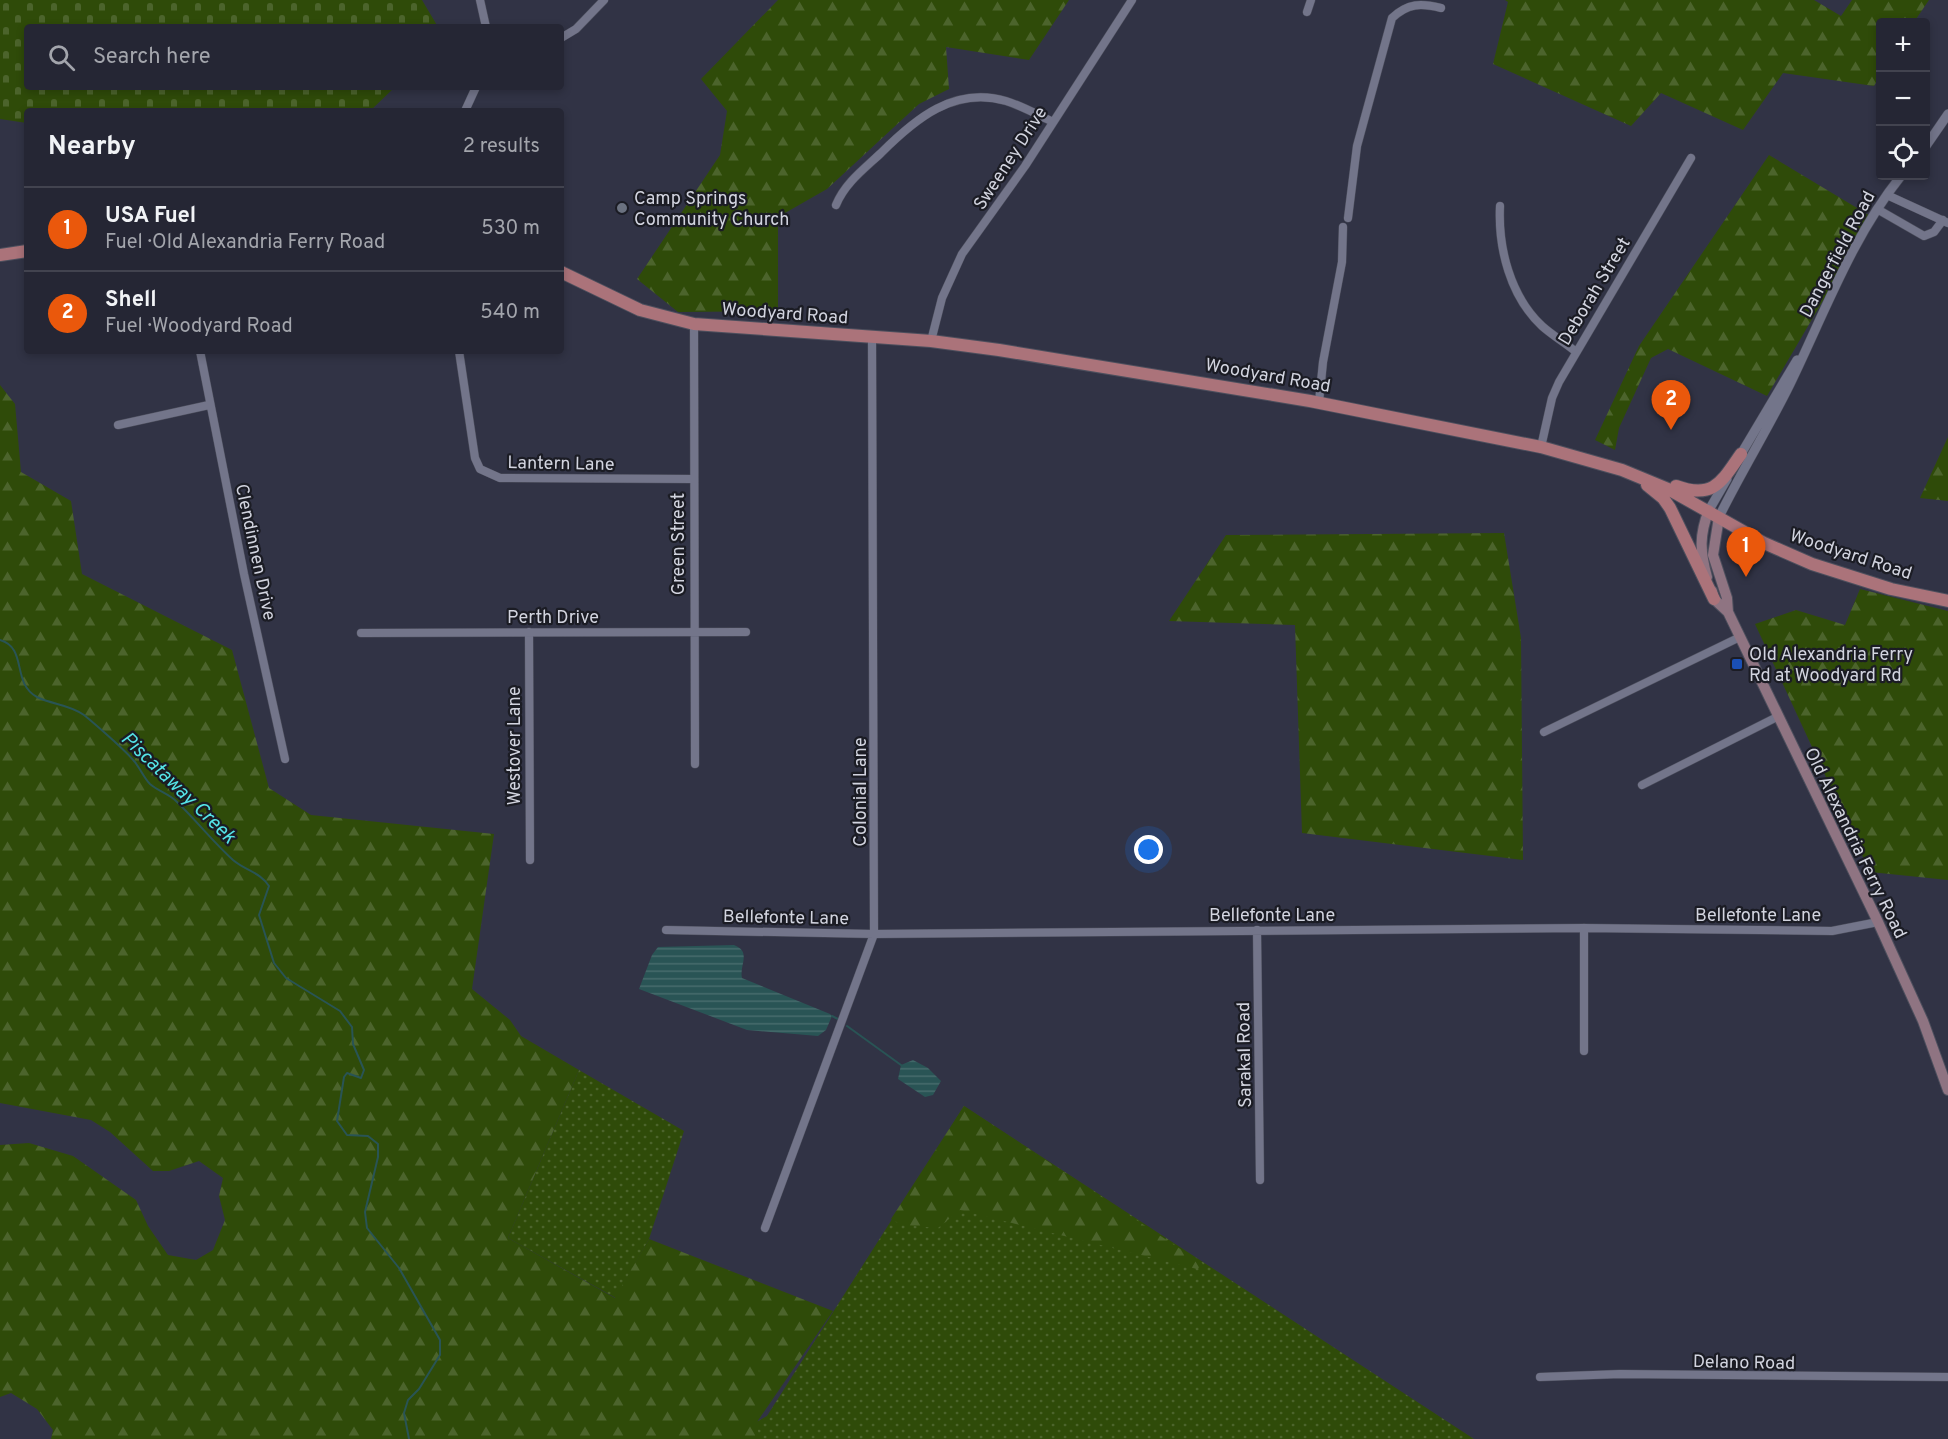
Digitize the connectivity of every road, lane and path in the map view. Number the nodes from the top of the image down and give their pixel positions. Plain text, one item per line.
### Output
1 (480, 0) edge
2 (604, 0) edge
3 (1132, 0) edge
4 (1311, 0) edge
5 (1441, 8) dead end
6 (1307, 12) dead end
7 (485, 24) edge
8 (564, 36) edge
9 (475, 90) edge
10 (466, 108) edge
11 (1948, 114) edge
12 (1053, 122) junction
13 (1930, 140) edge
14 (1691, 158) dead end
15 (1898, 180) edge
16 (1887, 195) junction
17 (836, 205) dead end
18 (1500, 206) dead end
19 (1877, 210) junction
20 (1347, 218) dead end
21 (1945, 221) edge
22 (1343, 227) dead end
23 (24, 251) edge
24 (0, 255) edge
25 (564, 273) edge
26 (694, 324) junction
27 (872, 337) junction
28 (931, 341) junction
29 (1805, 349) junction
30 (1575, 351) junction
31 (200, 354) edge
32 (459, 354) edge
33 (1319, 402) junction
34 (209, 405) junction
35 (118, 425) dead end
36 (1541, 447) junction
37 (1741, 454) junction
38 (1631, 474) junction
39 (693, 479) junction
40 (1714, 514) junction
41 (1714, 599) junction
42 (1948, 601) edge
43 (1728, 612) junction
44 (529, 632) junction
45 (693, 632) junction
46 (746, 632) dead end
47 (361, 633) dead end
48 (1740, 637) junction
49 (1777, 717) junction
50 (1544, 732) dead end
51 (285, 759) dead end
52 (695, 764) dead end
53 (1642, 785) dead end
54 (530, 860) dead end
55 (1878, 922) junction
56 (1584, 928) junction
57 (666, 930) dead end
58 (1257, 930) junction
59 (874, 934) junction
60 (1584, 1051) dead end
61 (1948, 1090) edge
62 (1260, 1180) dead end
63 (765, 1228) dead end
64 (1540, 1377) dead end
65 (1948, 1377) edge

1 - 7 street
2 - 8 street
3 - 12 street, Sweeney Drive
4 - 6 street
5 - 20 street
9 - 10 street
11 - 13 street
12 - 17 street
12 - 28 street, Sweeney Drive
14 - 30 street, Deborah Street
15 - 16 street, Dangerfield Road
16 - 19 street, Dangerfield Road
16 - 21 street
18 - 30 street
19 - 21 street
19 - 29 street, Dangerfield Road
22 - 33 street
23 - 24 main road
25 - 26 main road, Woodyard Road
26 - 27 main road, Woodyard Road
26 - 39 street, Green Street
27 - 28 main road, Woodyard Road
27 - 59 street, Colonial Lane
28 - 33 main road, Woodyard Road
29 - 37 street, Dangerfield Road
29 - 40 street, Dangerfield Road
30 - 36 street, Deborah Street
31 - 34 street, Clendinnen Drive
32 - 39 street, Lantern Lane
33 - 36 main road, Woodyard Road
34 - 35 street
34 - 51 street, Clendinnen Drive
36 - 38 main road, Woodyard Road
37 - 38 main road
37 - 40 street, Dangerfield Road
38 - 40 main road, Woodyard Road
38 - 41 main road
39 - 45 street, Green Street
40 - 41 main road
40 - 42 main road, Woodyard Road
40 - 43 main road, Old Alexandria Ferry Road
41 - 43 main road, Old Alexandria Ferry Road
43 - 48 main road, Old Alexandria Ferry Road
44 - 45 street, Perth Drive
44 - 47 street, Perth Drive
44 - 54 street, Westover Lane
45 - 46 street, Perth Drive
45 - 52 street, Green Street
48 - 49 main road, Old Alexandria Ferry Road
48 - 50 street
49 - 53 street
49 - 55 main road, Old Alexandria Ferry Road
55 - 56 street, Bellefonte Lane
55 - 61 main road, Old Alexandria Ferry Road
56 - 58 street, Bellefonte Lane
56 - 60 street
57 - 59 street, Bellefonte Lane
58 - 59 street, Bellefonte Lane
58 - 62 street, Sarakal Road
59 - 63 street, Colonial Lane
64 - 65 street, Delano Road

